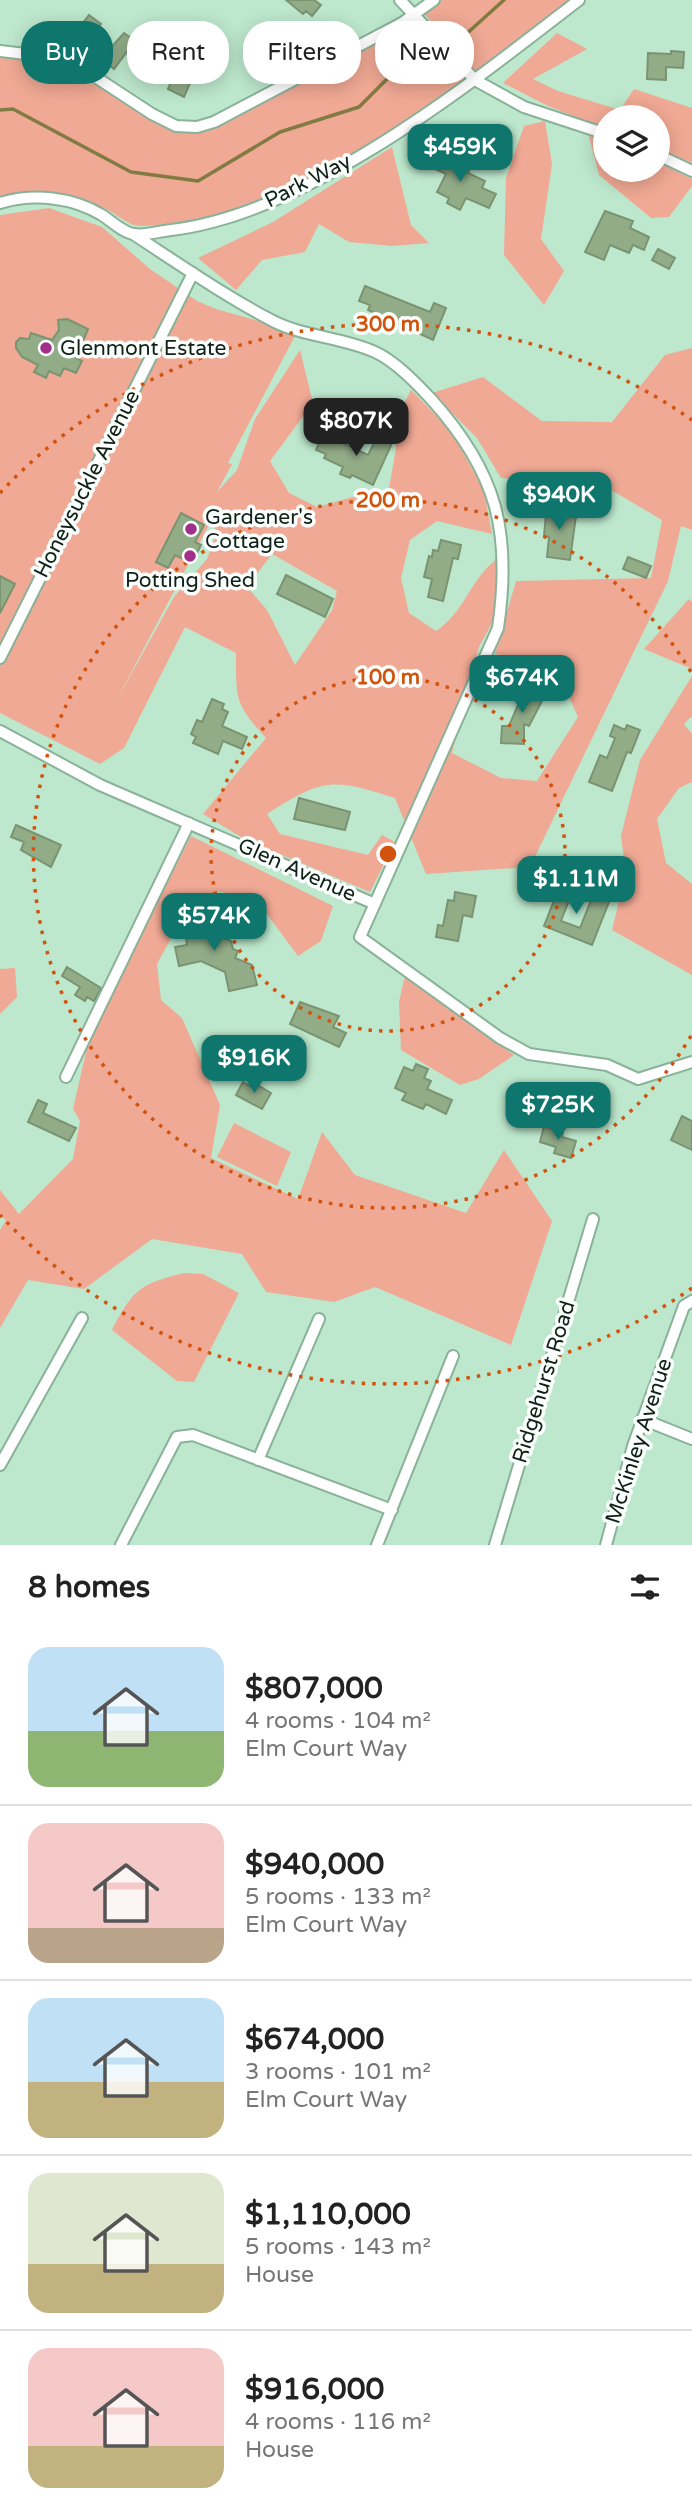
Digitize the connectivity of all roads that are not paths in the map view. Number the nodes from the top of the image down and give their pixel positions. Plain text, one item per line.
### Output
1 (400, 0) edge
2 (434, 0) edge
3 (579, 0) edge
4 (416, 13) junction
5 (0, 51) edge
6 (475, 80) junction
7 (593, 130) edge
8 (670, 161) edge
9 (692, 171) edge
10 (0, 203) edge
11 (133, 234) junction
12 (193, 273) junction
13 (0, 658) edge
14 (0, 731) edge
15 (189, 823) junction
16 (375, 904) junction
17 (692, 1062) edge
18 (66, 1077) dead end
19 (593, 1219) dead end
20 (691, 1301) edge
21 (82, 1318) dead end
22 (319, 1319) dead end
23 (453, 1356) dead end
24 (642, 1419) junction
25 (692, 1439) edge
26 (258, 1460) junction
27 (0, 1465) edge
28 (392, 1510) junction
29 (121, 1545) edge
30 (377, 1545) edge
31 (495, 1545) edge
32 (606, 1545) edge

1 - 4 street
2 - 4 street
3 - 6 street, Park Way
4 - 5 street
4 - 6 street
6 - 7 street
6 - 11 street, Park Way
8 - 9 street
10 - 11 street
11 - 12 street
12 - 13 street, Honeysuckle Avenue
12 - 16 street
14 - 15 street, Glen Avenue
15 - 16 street, Glen Avenue
15 - 18 street
16 - 17 street, Glen Avenue
19 - 31 street, Ridgehurst Road
20 - 24 street, McKinley Avenue
21 - 27 street
22 - 26 street
23 - 28 street
24 - 25 street
24 - 32 street, McKinley Avenue
26 - 28 street
26 - 29 street
28 - 30 street

